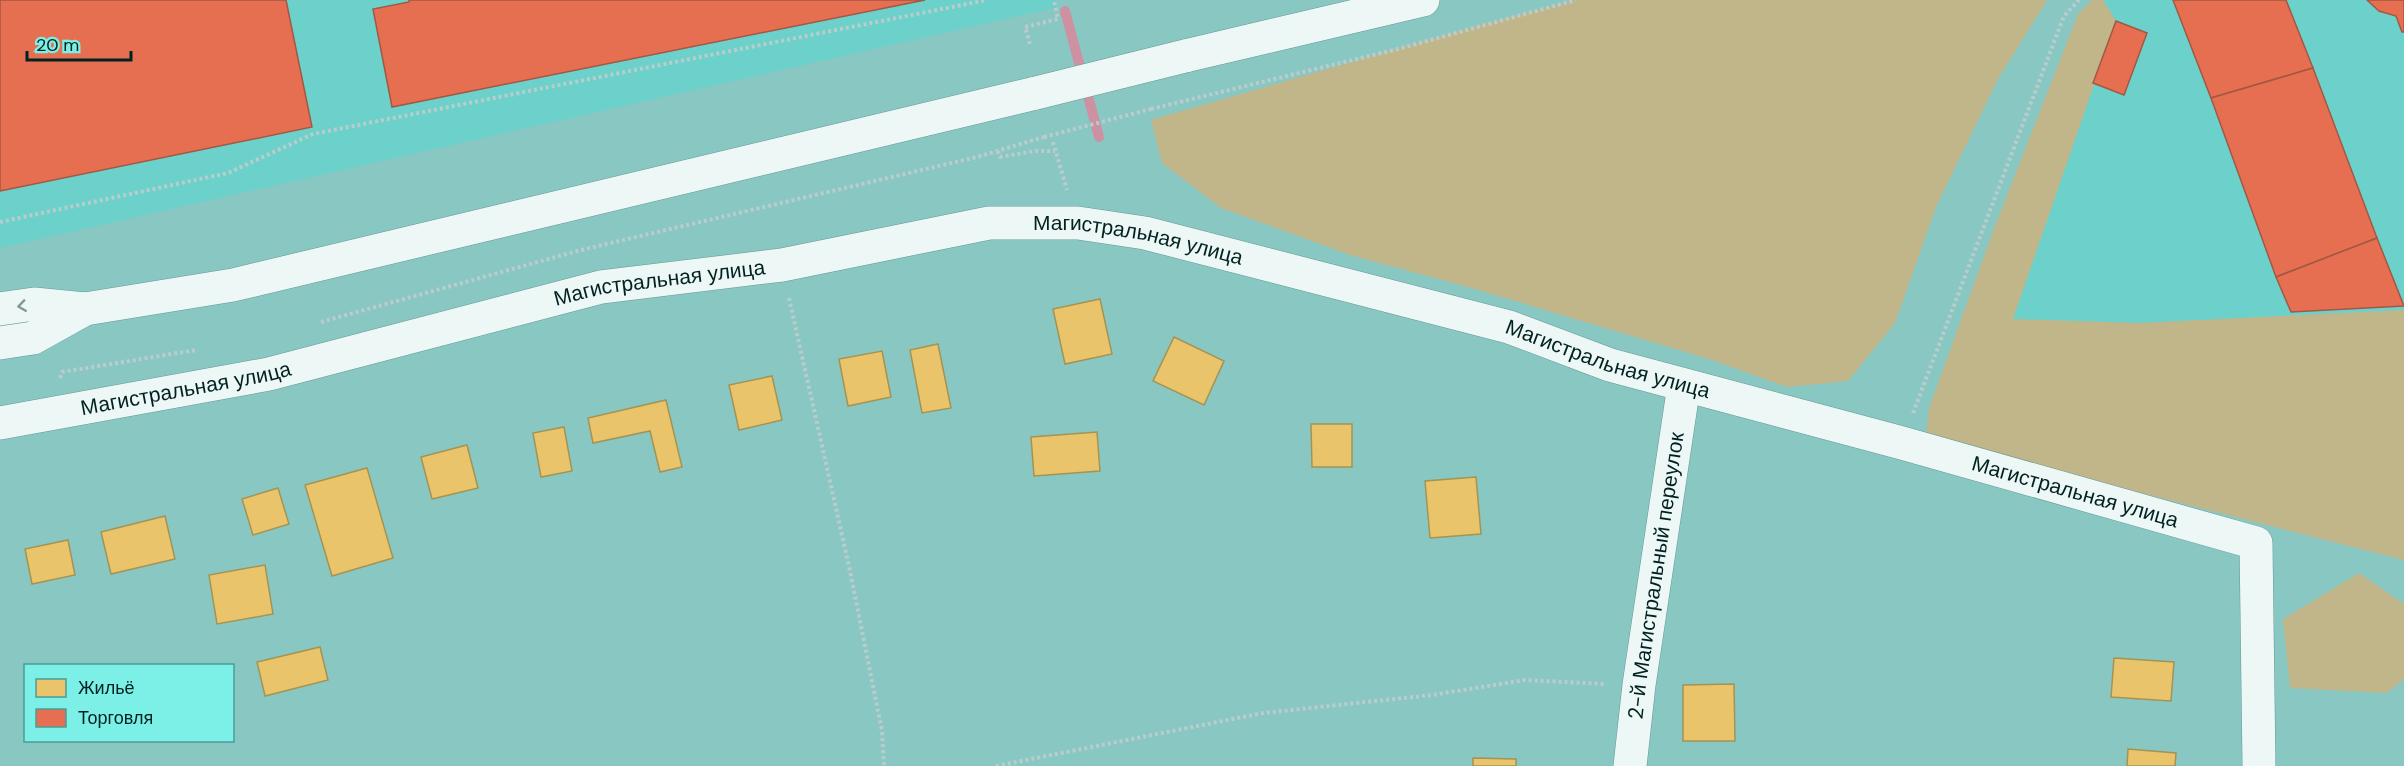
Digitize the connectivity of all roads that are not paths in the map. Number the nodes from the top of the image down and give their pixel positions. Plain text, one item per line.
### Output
1 (1423, 0) edge
2 (0, 309) edge
3 (86, 309) junction
4 (0, 343) edge
5 (1684, 385) junction
6 (0, 423) edge
7 (1630, 766) edge
8 (2259, 766) edge

1 - 3 street, bridge
3 -> 2 street
3 - 4 street
5 - 6 street, Магистральная улица
5 - 7 street, 2-й Магистральный переулок
5 - 8 street, Магистральная улица

